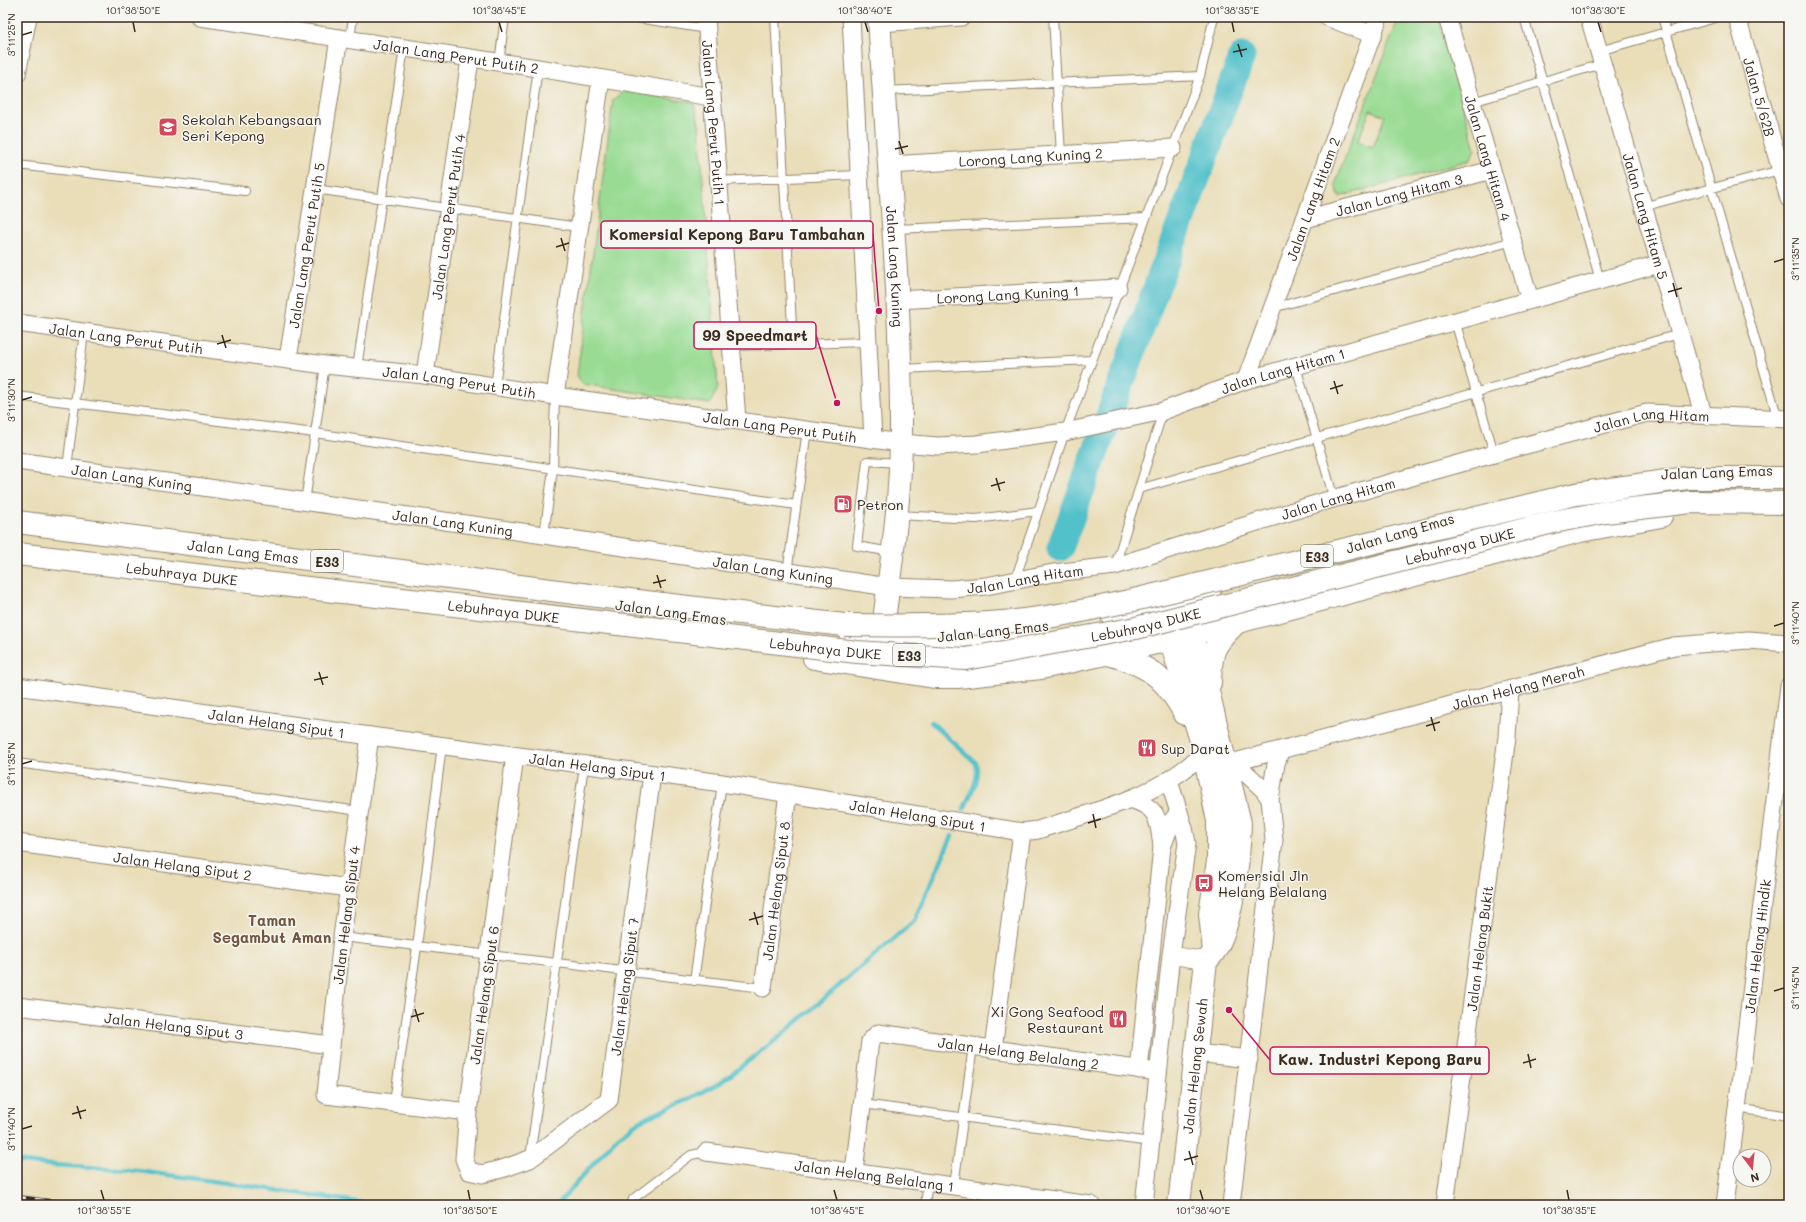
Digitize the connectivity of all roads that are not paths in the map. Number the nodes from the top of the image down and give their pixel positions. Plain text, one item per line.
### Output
1 (28, 17) edge
2 (200, 17) edge
3 (353, 17) edge
4 (505, 17) edge
5 (631, 17) edge
6 (775, 17) edge
7 (851, 17) edge
8 (961, 17) edge
9 (1053, 17) edge
10 (1214, 17) edge
11 (1327, 17) edge
12 (1379, 17) edge
13 (1447, 17) edge
14 (1524, 17) edge
15 (1589, 17) edge
16 (1662, 17) edge
17 (1719, 17) edge
18 (1737, 17) edge
19 (879, 20) edge
20 (707, 23) edge
21 (1666, 32) junction
22 (1372, 35) junction
23 (345, 39) junction
24 (404, 48) junction
25 (1601, 57) junction
26 (470, 59) junction
27 (500, 63) junction
28 (538, 68) junction
29 (17, 74) edge
30 (1200, 76) junction
31 (601, 79) junction
32 (1542, 81) junction
33 (1057, 82) junction
34 (884, 91) junction
35 (711, 97) junction
36 (1472, 102) junction
37 (1173, 148) junction
38 (1062, 155) junction
39 (17, 165) edge
40 (890, 165) junction
41 (1492, 170) junction
42 (1780, 170) junction
43 (859, 175) junction
44 (784, 178) junction
45 (718, 181) junction
46 (315, 189) junction
47 (1712, 189) junction
48 (245, 191) dead end
49 (1788, 194) edge
50 (381, 199) junction
51 (1642, 207) junction
52 (449, 209) junction
53 (1146, 218) junction
54 (518, 219) junction
55 (1305, 219) junction
56 (578, 227) junction
57 (893, 230) junction
58 (1513, 242) junction
59 (1659, 264) junction
60 (1600, 280) junction
61 (1118, 288) junction
62 (897, 300) junction
63 (1530, 300) junction
64 (1273, 308) junction
65 (1455, 321) junction
66 (17, 323) edge
67 (84, 332) junction
68 (1679, 334) junction
69 (867, 342) junction
70 (793, 344) junction
71 (731, 346) junction
72 (288, 359) junction
73 (1092, 360) junction
74 (325, 365) junction
75 (1296, 366) junction
76 (357, 368) junction
77 (901, 369) junction
78 (425, 375) junction
79 (1246, 380) junction
80 (495, 386) junction
81 (1476, 392) junction
82 (17, 396) edge
83 (554, 396) junction
84 (75, 404) junction
85 (1163, 411) junction
86 (1702, 414) junction
87 (1783, 419) edge
88 (737, 420) junction
89 (807, 430) junction
90 (1070, 431) junction
91 (315, 433) junction
92 (1316, 438) junction
93 (873, 439) junction
94 (900, 453) junction
95 (1494, 454) junction
96 (17, 461) edge
97 (67, 468) junction
98 (553, 468) junction
99 (1789, 471) edge
100 (1789, 478) edge
101 (1138, 489) junction
102 (1334, 498) junction
103 (305, 503) junction
104 (1789, 503) edge
105 (796, 505) junction
106 (1038, 511) junction
107 (1789, 513) edge
108 (896, 514) junction
109 (17, 517) edge
110 (17, 522) edge
111 (544, 535) junction
112 (892, 552) junction
113 (17, 554) edge
114 (17, 559) edge
115 (1115, 566) junction
116 (787, 573) junction
117 (1015, 580) junction
118 (888, 587) junction
119 (1170, 603) junction
120 (1237, 622) junction
121 (882, 637) junction
122 (1181, 637) junction
123 (1789, 643) edge
124 (1108, 654) junction
125 (1001, 671) junction
126 (17, 686) edge
127 (1789, 686) edge
128 (1510, 690) junction
129 (1209, 695) junction
130 (370, 736) junction
131 (442, 746) junction
132 (1202, 749) junction
133 (1280, 751) junction
134 (515, 756) junction
135 (17, 763) edge
136 (1231, 764) junction
137 (584, 765) junction
138 (652, 774) junction
139 (1169, 781) junction
140 (722, 783) junction
141 (788, 793) junction
142 (1130, 799) junction
143 (1270, 799) junction
144 (359, 811) junction
145 (1179, 812) junction
146 (1022, 832) junction
147 (17, 843) edge
148 (1162, 847) junction
149 (349, 888) junction
150 (342, 937) junction
151 (417, 946) junction
152 (1170, 955) junction
153 (490, 956) junction
154 (1210, 957) junction
155 (558, 962) junction
156 (626, 970) junction
157 (694, 980) junction
158 (763, 988) joint
159 (17, 1006) edge
160 (331, 1045) junction
161 (973, 1046) junction
162 (993, 1049) junction
163 (1197, 1053) junction
164 (1249, 1059) junction
165 (1139, 1070) junction
166 (1158, 1072) junction
167 (394, 1102) junction
168 (862, 1104) junction
169 (1736, 1108) junction
170 (468, 1112) junction
171 (1789, 1116) edge
172 (963, 1117) junction
173 (1151, 1142) junction
174 (706, 1152) joint
175 (530, 1158) junction
176 (854, 1171) junction
177 (928, 1182) junction
178 (954, 1186) junction
179 (631, 1205) edge
180 (925, 1205) edge
181 (1091, 1205) edge
182 (1144, 1205) edge
183 (1179, 1205) edge
184 (1231, 1205) edge
185 (1445, 1205) edge
186 (1725, 1205) edge

1 - 29 street
2 - 23 street, Jalan Lang Perut Putih 2
3 - 23 lane
4 - 27 lane
5 - 20 lane
6 - 44 lane
7 - 43 street
8 - 19 street
9 - 33 lane
10 - 30 lane
11 - 22 street
12 - 22 street, Jalan Lang Hitam 2
13 - 36 street, Jalan Lang Hitam 4
14 - 32 lane
15 - 25 street, Jalan Lang Hitam 5
16 - 21 lane
17 - 21 lane
18 - 42 street, Jalan 5/62B
19 - 34 main road, Jalan Lang Kuning
20 - 35 street, Jalan Lang Perut Putih 1
21 - 25 lane
21 - 47 lane
22 - 55 street, Jalan Lang Hitam 2
23 - 24 street, Jalan Lang Perut Putih 2
23 - 46 street, Jalan Lang Perut Putih 5
24 - 26 street, Jalan Lang Perut Putih 2
24 - 50 lane
25 - 32 lane
25 - 51 street, Jalan Lang Hitam 5
26 - 27 street, Jalan Lang Perut Putih 2
26 - 52 street, Jalan Lang Perut Putih 4
27 - 28 street, Jalan Lang Perut Putih 2
28 - 31 street, Jalan Lang Perut Putih 2
28 - 54 lane
30 - 33 lane
30 - 37 lane
31 - 35 street, Jalan Lang Perut Putih 2
31 - 56 street
32 - 36 lane
32 - 60 lane
33 - 34 lane
33 - 38 lane
34 - 40 main road, Jalan Lang Kuning
35 - 45 street, Jalan Lang Perut Putih 1
36 - 41 street, Jalan Lang Hitam 4
37 - 38 street, Lorong Lang Kuning 2
37 - 53 lane
38 - 40 street, Lorong Lang Kuning 2
39 - 48 lane
40 - 57 main road, Jalan Lang Kuning
41 - 55 street, Jalan Lang Hitam 3
41 - 58 street, Jalan Lang Hitam 4
42 - 47 lane
42 - 49 street, Jalan 5/62B
43 - 44 lane
43 - 69 street
44 - 45 lane
44 - 70 lane
45 - 71 street, Jalan Lang Perut Putih 1
46 - 50 lane
46 - 72 street, Jalan Lang Perut Putih 5
47 - 51 lane
47 - 87 lane
50 - 52 lane
50 - 76 lane
51 - 59 street, Jalan Lang Hitam 5
52 - 54 lane
52 - 78 street, Jalan Lang Perut Putih 4
53 - 57 lane
53 - 61 lane
54 - 56 lane
54 - 80 lane
55 - 64 street, Jalan Lang Hitam 2
56 - 83 street
57 - 62 main road, Jalan Lang Kuning
58 - 63 street, Jalan Lang Hitam 4
58 - 64 lane
59 - 60 street, Jalan Lang Hitam 1
59 - 68 street, Jalan Lang Hitam 5
60 - 63 street, Jalan Lang Hitam 1
61 - 62 street, Lorong Lang Kuning 1
61 - 73 lane
62 - 77 main road, Jalan Lang Kuning
63 - 65 street, Jalan Lang Hitam 1
64 - 79 street, Jalan Lang Hitam 2
65 - 75 street, Jalan Lang Hitam 1
65 - 81 lane
66 - 67 street, Jalan Lang Perut Putih
67 - 72 street, Jalan Lang Perut Putih
67 - 84 lane
68 - 81 lane
68 - 86 street, Jalan Lang Hitam 5
69 - 70 lane
69 - 93 street
70 - 71 lane
71 - 88 street, Jalan Lang Perut Putih 1
72 - 74 street, Jalan Lang Perut Putih
73 - 77 lane
73 - 90 lane
74 - 76 street, Jalan Lang Perut Putih
74 - 91 lane
75 - 79 street, Jalan Lang Hitam 1
75 - 92 lane
76 - 78 street, Jalan Lang Perut Putih
77 - 94 main road, Jalan Lang Kuning
78 - 80 street, Jalan Lang Perut Putih
79 - 85 street, Jalan Lang Hitam 1
80 - 83 street, Jalan Lang Perut Putih
81 - 92 lane
81 - 95 lane
82 - 84 lane
83 - 88 street, Jalan Lang Perut Putih
83 - 98 lane
84 - 91 lane
84 - 97 lane
85 - 90 street, Jalan Lang Hitam 1
85 - 101 lane
86 - 87 street, Jalan Lang Hitam
86 - 95 street, Jalan Lang Hitam
88 - 89 street, Jalan Lang Perut Putih
89 - 93 street, Jalan Lang Perut Putih
89 - 105 lane
90 - 94 street, Jalan Lang Hitam 1
90 - 106 lane
91 - 98 lane
91 - 103 lane
92 - 101 lane
92 - 102 lane
93 - 94 street, Jalan Lang Perut Putih
94 - 108 main road, Jalan Lang Kuning
94 - 112 lane
95 - 102 street, Jalan Lang Hitam
96 - 97 street, Jalan Lang Kuning
97 - 103 street, Jalan Lang Kuning
98 - 105 lane
98 - 111 lane
99 - 119 main road, Jalan Lang Emas
100 - 110 main road, Lebuhraya DUKE / E33, bridge
101 - 115 lane
102 - 115 street, Jalan Lang Hitam
103 - 111 street, Jalan Lang Kuning
104 - 113 main road, Lebuhraya DUKE / E33, bridge
105 - 116 lane
106 - 108 lane
106 - 117 lane
107 - 120 main road, Jalan Lang Emas
108 - 112 main road, Jalan Lang Kuning
109 - 121 main road, Jalan Lang Emas
111 - 116 street, Jalan Lang Kuning
112 - 118 main road, Jalan Lang Kuning
114 - 125 main road, Jalan Lang Emas
115 - 117 street, Jalan Lang Hitam
116 - 118 street, Jalan Lang Kuning
117 - 118 street, Jalan Lang Hitam
118 - 121 main road, Jalan Lang Kuning
119 - 121 main road, Jalan Lang Emas
119 - 122 main road, Jalan Helang Sewah
120 - 122 main road, Jalan Lang Emas
120 - 129 main road
121 - 125 main road
122 - 124 main road, Jalan Lang Emas
122 - 129 main road, Jalan Helang Sewah
122 - 132 main road, Jalan Helang Sewah
123 - 128 street, Jalan Helang Merah
124 - 125 main road, Jalan Lang Emas
124 - 132 main road
126 - 130 street, Jalan Helang Siput 1
127 - 169 street, Jalan Helang Hindik
128 - 133 street, Jalan Helang Merah
128 - 185 street, Jalan Helang Bukit
129 - 136 main road, Jalan Helang Sewah
130 - 131 street, Jalan Helang Siput 1
130 - 144 street, Jalan Helang Siput 4
131 - 134 street, Jalan Helang Siput 1
131 - 151 lane
132 - 139 street, Jalan Helang Siput 1
132 - 154 main road, Jalan Helang Sewah
133 - 136 street, Jalan Helang Merah
133 - 143 street
134 - 137 street, Jalan Helang Siput 1
134 - 153 street, Jalan Helang Siput 6
135 - 144 lane
136 - 143 street
136 - 154 main road, Jalan Helang Sewah
137 - 138 street, Jalan Helang Siput 1
137 - 155 lane
138 - 140 street, Jalan Helang Siput 1
138 - 156 street, Jalan Helang Siput 7
139 - 142 street, Jalan Helang Siput 1
139 - 145 street
140 - 141 street, Jalan Helang Siput 1
140 - 157 lane
141 - 146 street, Jalan Helang Siput 1
141 - 158 street, Jalan Helang Siput 8
142 - 146 street, Jalan Helang Siput 1
142 - 148 street
143 - 164 street
144 - 149 street, Jalan Helang Siput 4
145 - 148 street
145 - 152 street
146 - 162 street
147 - 149 street, Jalan Helang Siput 2
148 - 165 street
149 - 150 street, Jalan Helang Siput 4
150 - 151 lane
150 - 160 street, Jalan Helang Siput 4
151 - 153 lane
151 - 167 lane
152 - 154 street
152 - 166 street
153 - 155 lane
153 - 170 street, Jalan Helang Siput 6
154 - 163 main road, Jalan Helang Sewah
155 - 156 lane
155 - 175 lane
156 - 157 lane
156 - 175 street, Jalan Helang Siput 7
157 - 158 lane
159 - 160 street, Jalan Helang Siput 3
160 - 167 street, Jalan Helang Siput 4
161 - 162 street, Jalan Helang Belalang 2
161 - 168 street, Jalan Helang Belalang 2
161 - 172 lane
162 - 165 street, Jalan Helang Belalang 2
163 - 164 street
163 - 183 main road, Jalan Helang Sewah
164 - 184 street
165 - 166 street, Jalan Helang Belalang 2
166 - 173 street
167 - 170 street
168 - 172 lane
168 - 176 street
169 - 171 lane
169 - 186 street, Jalan Helang Hindik
170 - 175 street, Jalan Helang Siput 6
172 - 173 lane
172 - 178 lane
173 - 182 street
174 - 176 street, Jalan Helang Belalang 1
174 - 179 lane
176 - 177 street, Jalan Helang Belalang 1
177 - 178 street, Jalan Helang Belalang 1
177 - 180 lane
178 - 181 street, Jalan Helang Belalang 1

